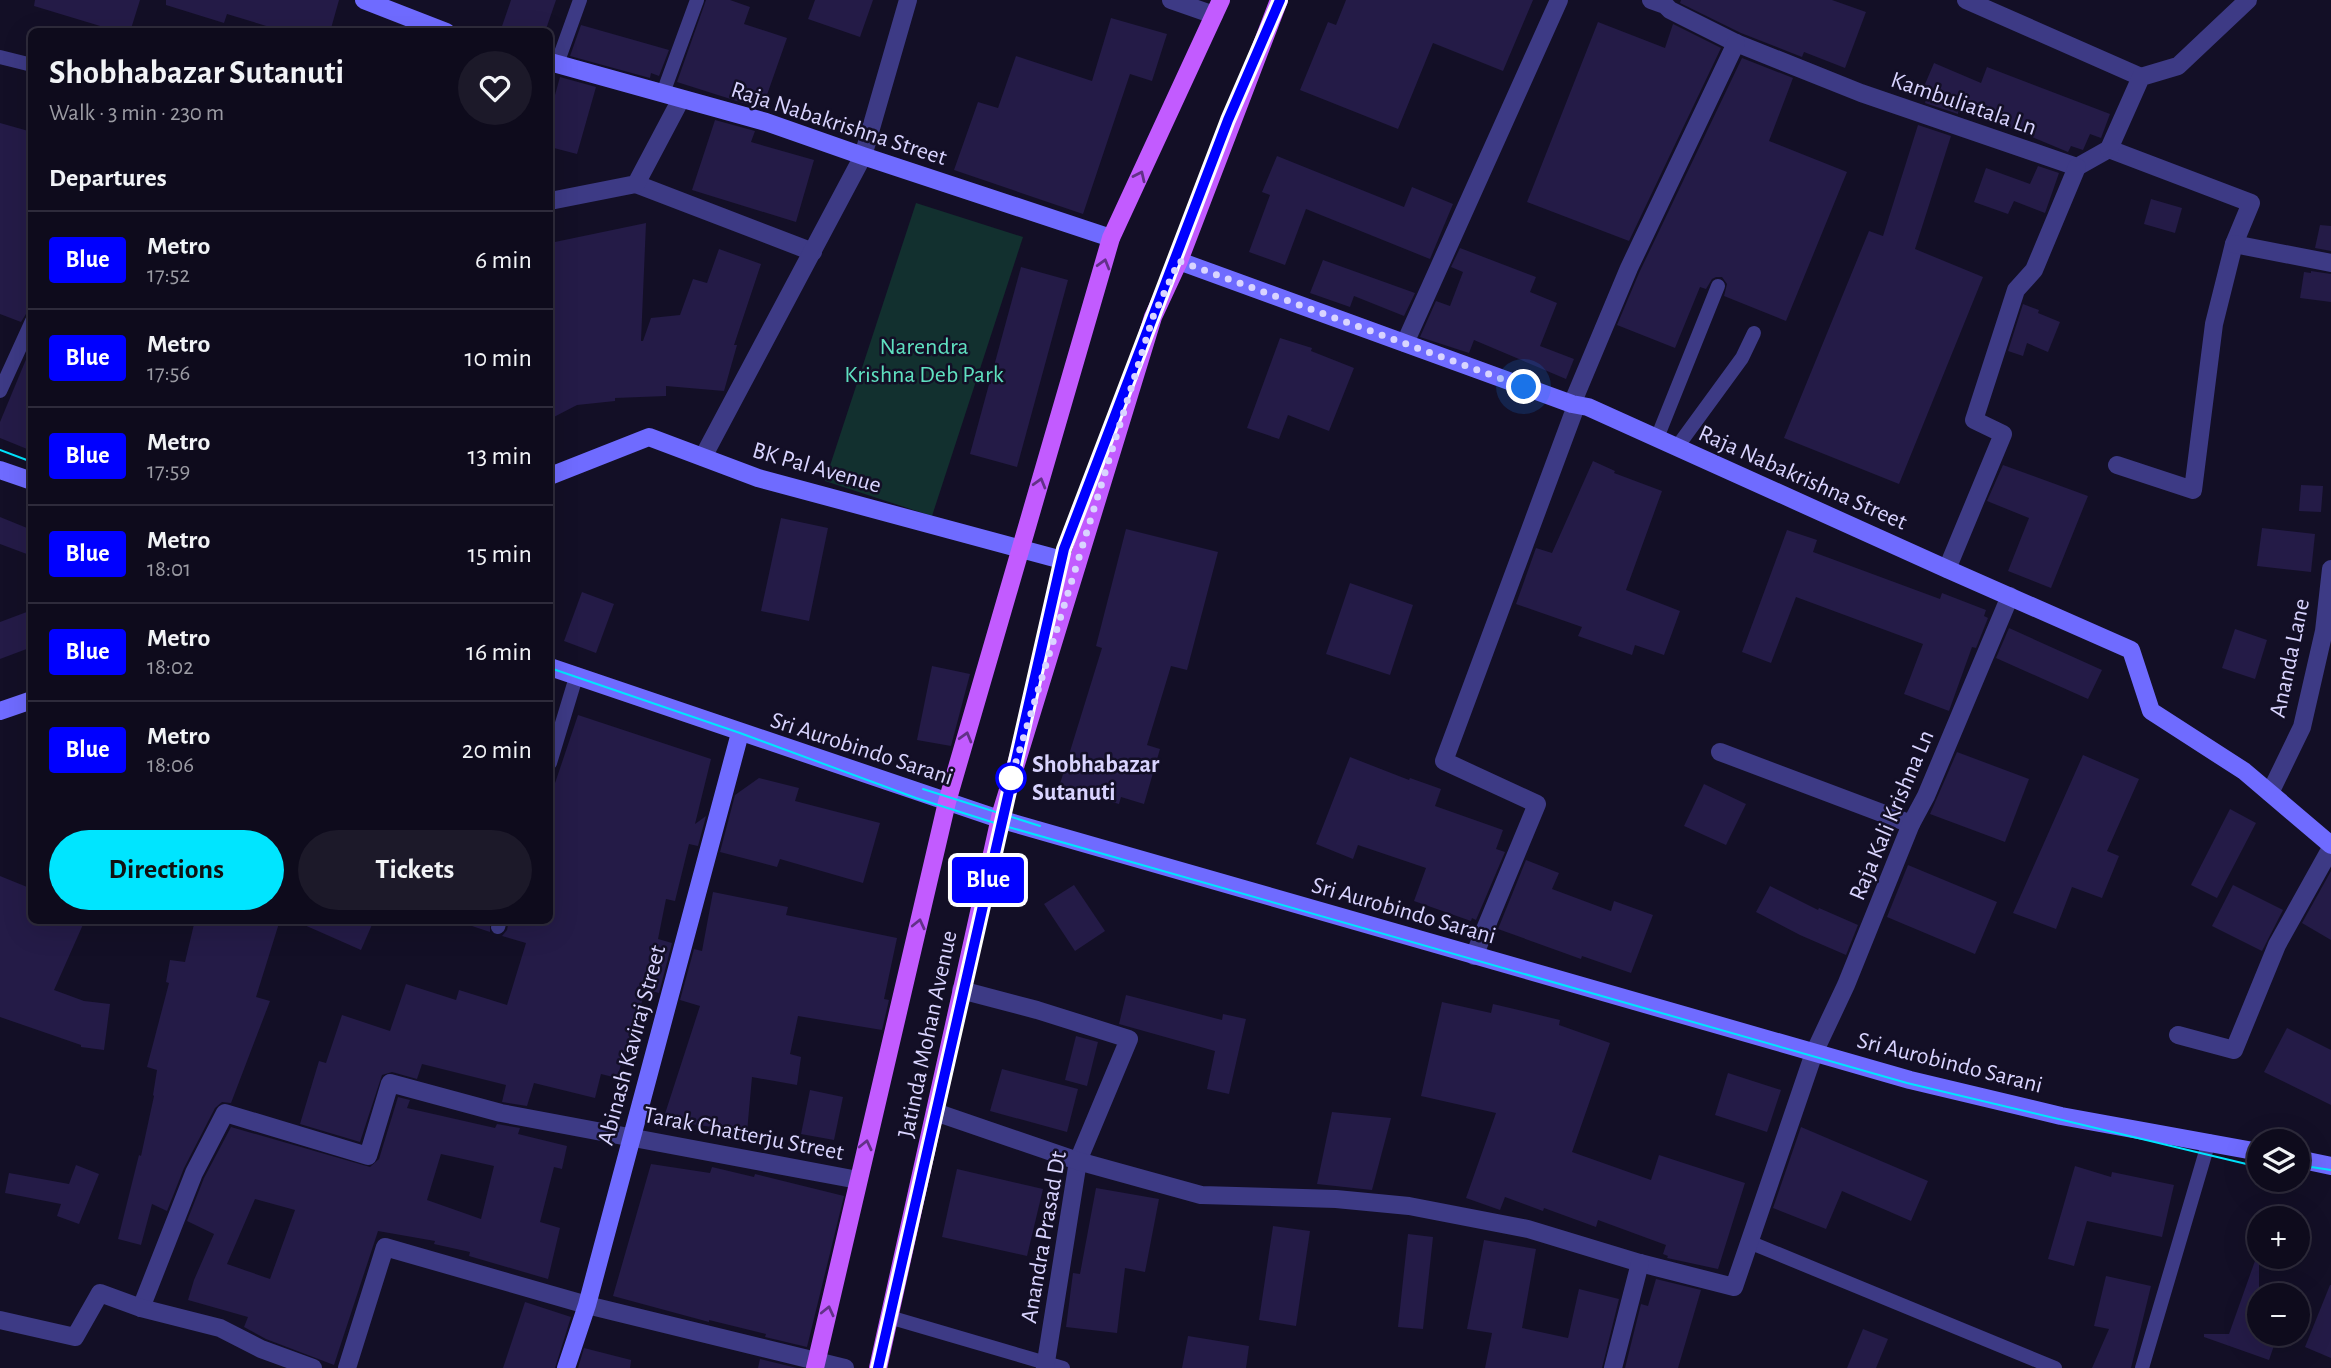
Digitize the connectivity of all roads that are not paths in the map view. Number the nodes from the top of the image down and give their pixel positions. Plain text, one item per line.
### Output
1 (365, 0) edge
2 (580, 0) edge
3 (697, 0) edge
4 (908, 0) edge
5 (1171, 0) edge
6 (1279, 0) edge
7 (1559, 0) edge
8 (1966, 0) edge
9 (2248, 0) edge
10 (1661, 2) edge
11 (1217, 8) edge
12 (436, 28) edge
13 (1736, 43) junction
14 (0, 57) edge
15 (553, 63) edge
16 (28, 64) edge
17 (2140, 77) junction
18 (672, 96) junction
19 (2109, 149) junction
20 (863, 156) junction
21 (2077, 167) junction
22 (636, 184) junction
23 (553, 200) edge
24 (1111, 238) junction
25 (2234, 244) junction
26 (813, 253) junction
27 (1179, 261) junction
28 (2331, 263) edge
29 (1718, 286) dead end
30 (28, 330) edge
31 (1754, 333) dead end
32 (1405, 344) junction
33 (0, 391) edge
34 (1574, 405) junction
35 (1657, 438) junction
36 (1677, 447) junction
37 (703, 457) junction
38 (2117, 465) dead end
39 (0, 470) edge
40 (553, 475) edge
41 (28, 480) edge
42 (1021, 548) junction
43 (1077, 564) junction
44 (1947, 569) junction
45 (2331, 569) edge
46 (2010, 596) junction
47 (553, 668) edge
48 (576, 677) junction
49 (28, 701) edge
50 (0, 711) edge
51 (740, 733) junction
52 (1720, 752) dead end
53 (553, 753) edge
54 (2270, 793) junction
55 (947, 802) junction
56 (999, 819) junction
57 (1911, 824) junction
58 (2331, 846) edge
59 (1474, 956) junction
60 (961, 990) junction
61 (2178, 1035) dead end
62 (1814, 1053) junction
63 (935, 1112) junction
64 (631, 1137) junction
65 (2209, 1141) junction
66 (2247, 1149) edge
67 (1078, 1161) junction
68 (2310, 1162) edge
69 (2331, 1166) edge
70 (858, 1180) junction
71 (1749, 1242) junction
72 (1640, 1263) junction
73 (587, 1305) junction
74 (141, 1308) junction
75 (889, 1317) junction
76 (0, 1320) edge
77 (816, 1365) edge
78 (1052, 1366) edge
79 (313, 1368) edge
80 (347, 1368) edge
81 (566, 1368) edge
82 (845, 1368) edge
83 (878, 1368) edge
84 (1613, 1368) edge
85 (2055, 1368) edge
86 (2142, 1368) edge

1 - 12 street
2 - 15 lane
3 - 18 lane
4 - 20 street
5 - 11 street
6 - 27 main road, Jatinda Mohan Avenue
7 - 32 street
8 - 17 street
9 - 17 street
10 - 13 street, Kambuliatala Ln
24 -> 11 main road
13 - 21 street, Kambuliatala Ln
13 - 34 street
14 - 16 lane
15 - 18 street, Raja Nabakrishna Street
17 - 19 street
18 - 20 street, Raja Nabakrishna Street
18 - 22 street
19 - 21 street
19 - 25 street
20 - 24 street, Raja Nabakrishna Street
20 - 26 street
21 - 44 street
22 - 23 street
22 - 26 street
42 -> 24 main road
25 - 28 street
25 - 38 street
26 - 37 street
27 - 32 street, Raja Nabakrishna Street
27 - 43 main road, Jatinda Mohan Avenue
29 - 35 lane
30 - 33 lane
31 - 36 lane
32 - 34 street, Raja Nabakrishna Street
34 - 35 street, Raja Nabakrishna Street
34 - 59 street
35 - 36 street, Raja Nabakrishna Street
36 - 44 street, Raja Nabakrishna Street
37 - 40 street, BK Pal Avenue
37 - 42 street, BK Pal Avenue
39 - 41 street
42 - 43 street, BK Pal Avenue
55 -> 42 main road
43 - 56 main road, Jatinda Mohan Avenue
44 - 46 street, Raja Nabakrishna Street
45 - 54 street, Ananda Lane
46 - 54 street, Raja Nabakrishna Street
46 - 57 street, Raja Kali Krishna Ln
47 - 48 street, Sri Aurobindo Sarani
48 - 51 street, Sri Aurobindo Sarani
48 - 53 lane
49 - 50 street
51 - 55 street, Sri Aurobindo Sarani
51 - 64 street, Abinash Kaviraj Street
52 - 57 street
54 - 58 street, Raja Nabakrishna Street
55 - 56 street, Sri Aurobindo Sarani
70 -> 55 main road
56 - 59 street, Sri Aurobindo Sarani
56 - 60 main road, Jatinda Mohan Avenue
57 - 62 street, Raja Kali Krishna Ln
58 - 61 street
59 - 62 street, Sri Aurobindo Sarani
60 - 63 main road, Jatinda Mohan Avenue
60 - 67 street, Anandra Prasad Dt
62 - 65 street, Sri Aurobindo Sarani
62 - 71 street, Raja Kali Krishna Ln
63 - 67 street
63 - 75 main road, Jatinda Mohan Avenue
64 - 70 street, Tarak Chatterju Street
64 - 73 street, Abinash Kaviraj Street
64 - 74 street, Tarak Chatterju Street
65 - 66 street, Sri Aurobindo Sarani
65 - 86 lane
67 - 72 street
67 - 78 street, Anandra Prasad Dt
68 - 69 street
77 -> 70 main road
71 - 72 street, Raja Kali Krishna Ln
71 - 85 lane
72 - 84 street
73 - 77 street
73 - 80 street
73 - 81 street, Abinash Kaviraj Street
74 - 76 street
74 - 79 street
75 - 78 lane
75 - 83 main road, Jatinda Mohan Avenue
77 - 82 street

